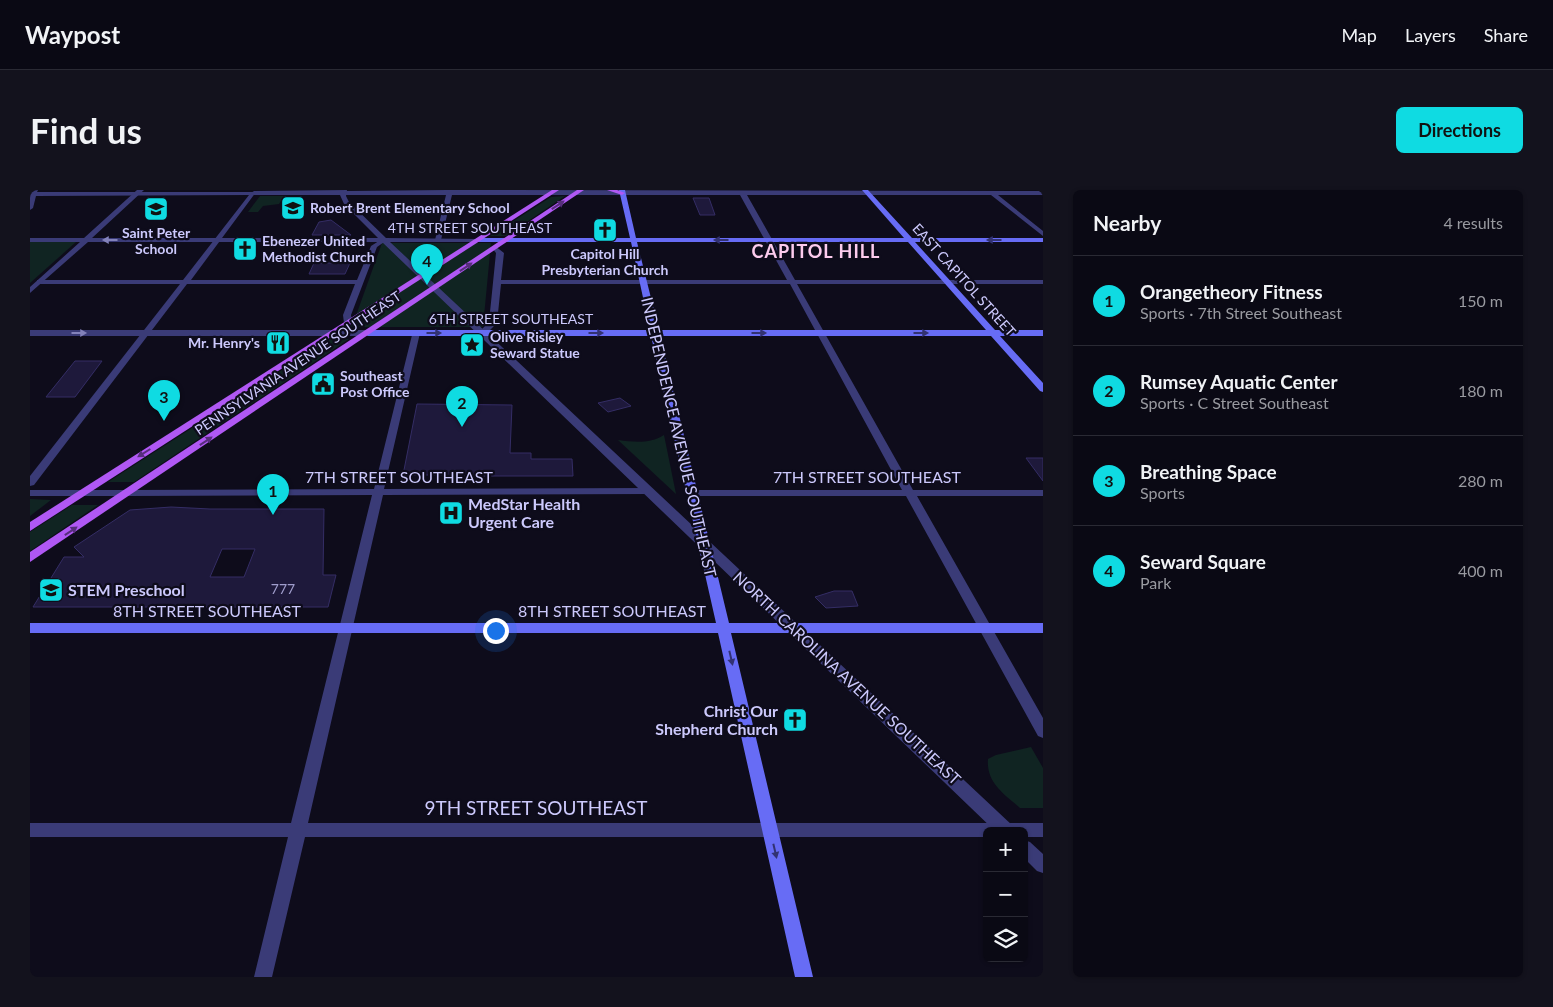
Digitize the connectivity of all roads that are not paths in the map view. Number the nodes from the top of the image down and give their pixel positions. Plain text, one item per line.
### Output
1 (610, 190) edge
2 (33, 192) edge
3 (139, 192) edge
4 (255, 192) edge
5 (343, 192) edge
6 (449, 192) edge
7 (554, 192) edge
8 (579, 192) edge
9 (622, 192) edge
10 (866, 192) edge
11 (991, 192) edge
12 (743, 194) junction
13 (1043, 194) edge
14 (30, 208) edge
15 (1043, 234) edge
16 (30, 240) edge
17 (86, 240) junction
18 (218, 240) junction
19 (384, 240) junction
20 (438, 240) junction
21 (478, 240) junction
22 (506, 240) junction
23 (634, 240) junction
24 (769, 240) junction
25 (910, 240) junction
26 (1043, 240) edge
27 (495, 248) junction
28 (422, 276) junction
29 (40, 282) junction
30 (186, 282) junction
31 (360, 282) junction
32 (497, 282) junction
33 (643, 282) junction
34 (792, 282) junction
35 (947, 282) junction
36 (1043, 282) edge
37 (435, 288) junction
38 (30, 291) edge
39 (359, 316) junction
40 (348, 323) junction
41 (30, 332) edge
42 (147, 333) junction
43 (333, 333) junction
44 (368, 333) junction
45 (416, 333) junction
46 (482, 333) junction
47 (655, 333) junction
48 (820, 333) junction
49 (993, 333) junction
50 (1043, 333) edge
51 (1043, 389) edge
52 (30, 483) edge
53 (648, 492) junction
54 (30, 493) edge
55 (127, 493) junction
56 (378, 493) junction
57 (692, 493) junction
58 (910, 493) junction
59 (1043, 493) edge
60 (82, 494) junction
61 (30, 527) edge
62 (703, 543) junction
63 (30, 558) edge
64 (30, 628) edge
65 (345, 628) junction
66 (724, 628) junction
67 (794, 628) junction
68 (985, 628) junction
69 (1043, 628) edge
70 (1043, 732) edge
71 (1003, 827) edge
72 (770, 829) junction
73 (30, 830) edge
74 (297, 830) junction
75 (1028, 830) edge
76 (1043, 830) edge
77 (983, 831) edge
78 (1028, 851) edge
79 (1043, 865) edge
80 (263, 977) edge
81 (804, 977) edge

1 - 9 main road
2 - 3 street
2 - 14 street
3 - 4 street
3 - 17 street
4 - 5 street
4 - 18 street
5 - 6 street
5 - 19 street, NORTH CAROLINA AVENUE SOUTHEAST
6 - 7 street
6 - 20 street
7 - 8 street
7 - 21 main road, PENNSYLVANIA AVENUE SOUTHEAST
8 - 9 street
22 -> 8 main road, PENNSYLVANIA AVENUE SOUTHEAST
9 - 12 street
9 - 23 main road, INDEPENDENCE AVENUE SOUTHEAST
10 - 11 street
10 - 12 street
10 - 25 main road, EAST CAPITOL STREET
11 - 13 street
11 - 15 street
12 - 24 street
16 - 17 street, 4TH STREET SOUTHEAST
18 -> 17 street, 4TH STREET SOUTHEAST
17 - 29 street
18 - 19 street, 4TH STREET SOUTHEAST
18 - 30 street
19 - 20 street, 4TH STREET SOUTHEAST
19 - 28 street, NORTH CAROLINA AVENUE SOUTHEAST
19 - 31 street
20 - 21 street, 4TH STREET SOUTHEAST
21 - 22 main road, 4TH STREET SOUTHEAST
21 - 27 main road
21 - 28 main road, PENNSYLVANIA AVENUE SOUTHEAST
22 - 23 main road, 4TH STREET SOUTHEAST
22 - 27 main road, PENNSYLVANIA AVENUE SOUTHEAST
24 -> 23 main road, 4TH STREET SOUTHEAST
23 - 33 main road, INDEPENDENCE AVENUE SOUTHEAST
24 - 25 main road, 4TH STREET SOUTHEAST
24 - 34 street
26 -> 25 main road, 4TH STREET SOUTHEAST
25 - 35 main road, EAST CAPITOL STREET
27 - 32 street
37 -> 27 main road, PENNSYLVANIA AVENUE SOUTHEAST
28 - 37 street, NORTH CAROLINA AVENUE SOUTHEAST
28 - 39 main road, PENNSYLVANIA AVENUE SOUTHEAST
29 - 30 street
29 - 38 street
30 - 31 street
30 - 42 street
31 - 40 street
32 - 33 street
32 - 46 street
33 - 34 street
33 - 47 main road, INDEPENDENCE AVENUE SOUTHEAST
34 - 35 street
34 - 48 street
35 - 36 street
35 - 49 main road, EAST CAPITOL STREET
37 - 44 main road, PENNSYLVANIA AVENUE SOUTHEAST
37 - 46 street, NORTH CAROLINA AVENUE SOUTHEAST
39 - 40 main road, PENNSYLVANIA AVENUE SOUTHEAST
39 - 44 main road
40 - 43 main road, PENNSYLVANIA AVENUE SOUTHEAST
41 -> 42 street, 6TH STREET SOUTHEAST
42 - 43 street, 6TH STREET SOUTHEAST
42 - 52 street
43 - 44 street, 6TH STREET SOUTHEAST
43 -> 60 main road, PENNSYLVANIA AVENUE SOUTHEAST
44 - 45 main road, 6TH STREET SOUTHEAST
55 -> 44 main road, PENNSYLVANIA AVENUE SOUTHEAST
45 -> 46 main road, 6TH STREET SOUTHEAST
45 - 56 street
46 -> 47 main road, 6TH STREET SOUTHEAST
46 - 53 street, NORTH CAROLINA AVENUE SOUTHEAST
47 -> 48 main road, 6TH STREET SOUTHEAST
47 - 57 main road, INDEPENDENCE AVENUE SOUTHEAST
48 -> 49 main road, 6TH STREET SOUTHEAST
48 - 58 street
49 - 50 main road, 6TH STREET SOUTHEAST
49 - 51 main road, EAST CAPITOL STREET
53 - 56 street, 7TH STREET SOUTHEAST
53 - 62 street, NORTH CAROLINA AVENUE SOUTHEAST
54 - 60 street, 7TH STREET SOUTHEAST
55 - 56 street, 7TH STREET SOUTHEAST
55 - 60 street, 7TH STREET SOUTHEAST
63 -> 55 main road, PENNSYLVANIA AVENUE SOUTHEAST
56 - 65 street
57 - 58 street, 7TH STREET SOUTHEAST
57 - 62 main road, INDEPENDENCE AVENUE SOUTHEAST
58 - 59 street, 7TH STREET SOUTHEAST
58 - 68 street
60 - 61 main road, PENNSYLVANIA AVENUE SOUTHEAST
62 - 66 main road, INDEPENDENCE AVENUE SOUTHEAST
62 - 67 street, NORTH CAROLINA AVENUE SOUTHEAST
64 - 65 main road, 8TH STREET SOUTHEAST
65 - 66 main road, 8TH STREET SOUTHEAST
65 - 74 street
66 - 67 main road, 8TH STREET SOUTHEAST
66 -> 72 main road, INDEPENDENCE AVENUE SOUTHEAST
67 - 68 main road, 8TH STREET SOUTHEAST
67 - 71 street, NORTH CAROLINA AVENUE SOUTHEAST
68 - 69 main road, 8TH STREET SOUTHEAST
68 - 70 street
72 - 74 street, 9TH STREET SOUTHEAST
72 - 77 street, 9TH STREET SOUTHEAST
72 -> 81 main road, INDEPENDENCE AVENUE SOUTHEAST
73 - 74 street, 9TH STREET SOUTHEAST
74 - 80 street
75 - 76 street, 9TH STREET SOUTHEAST
78 - 79 street

